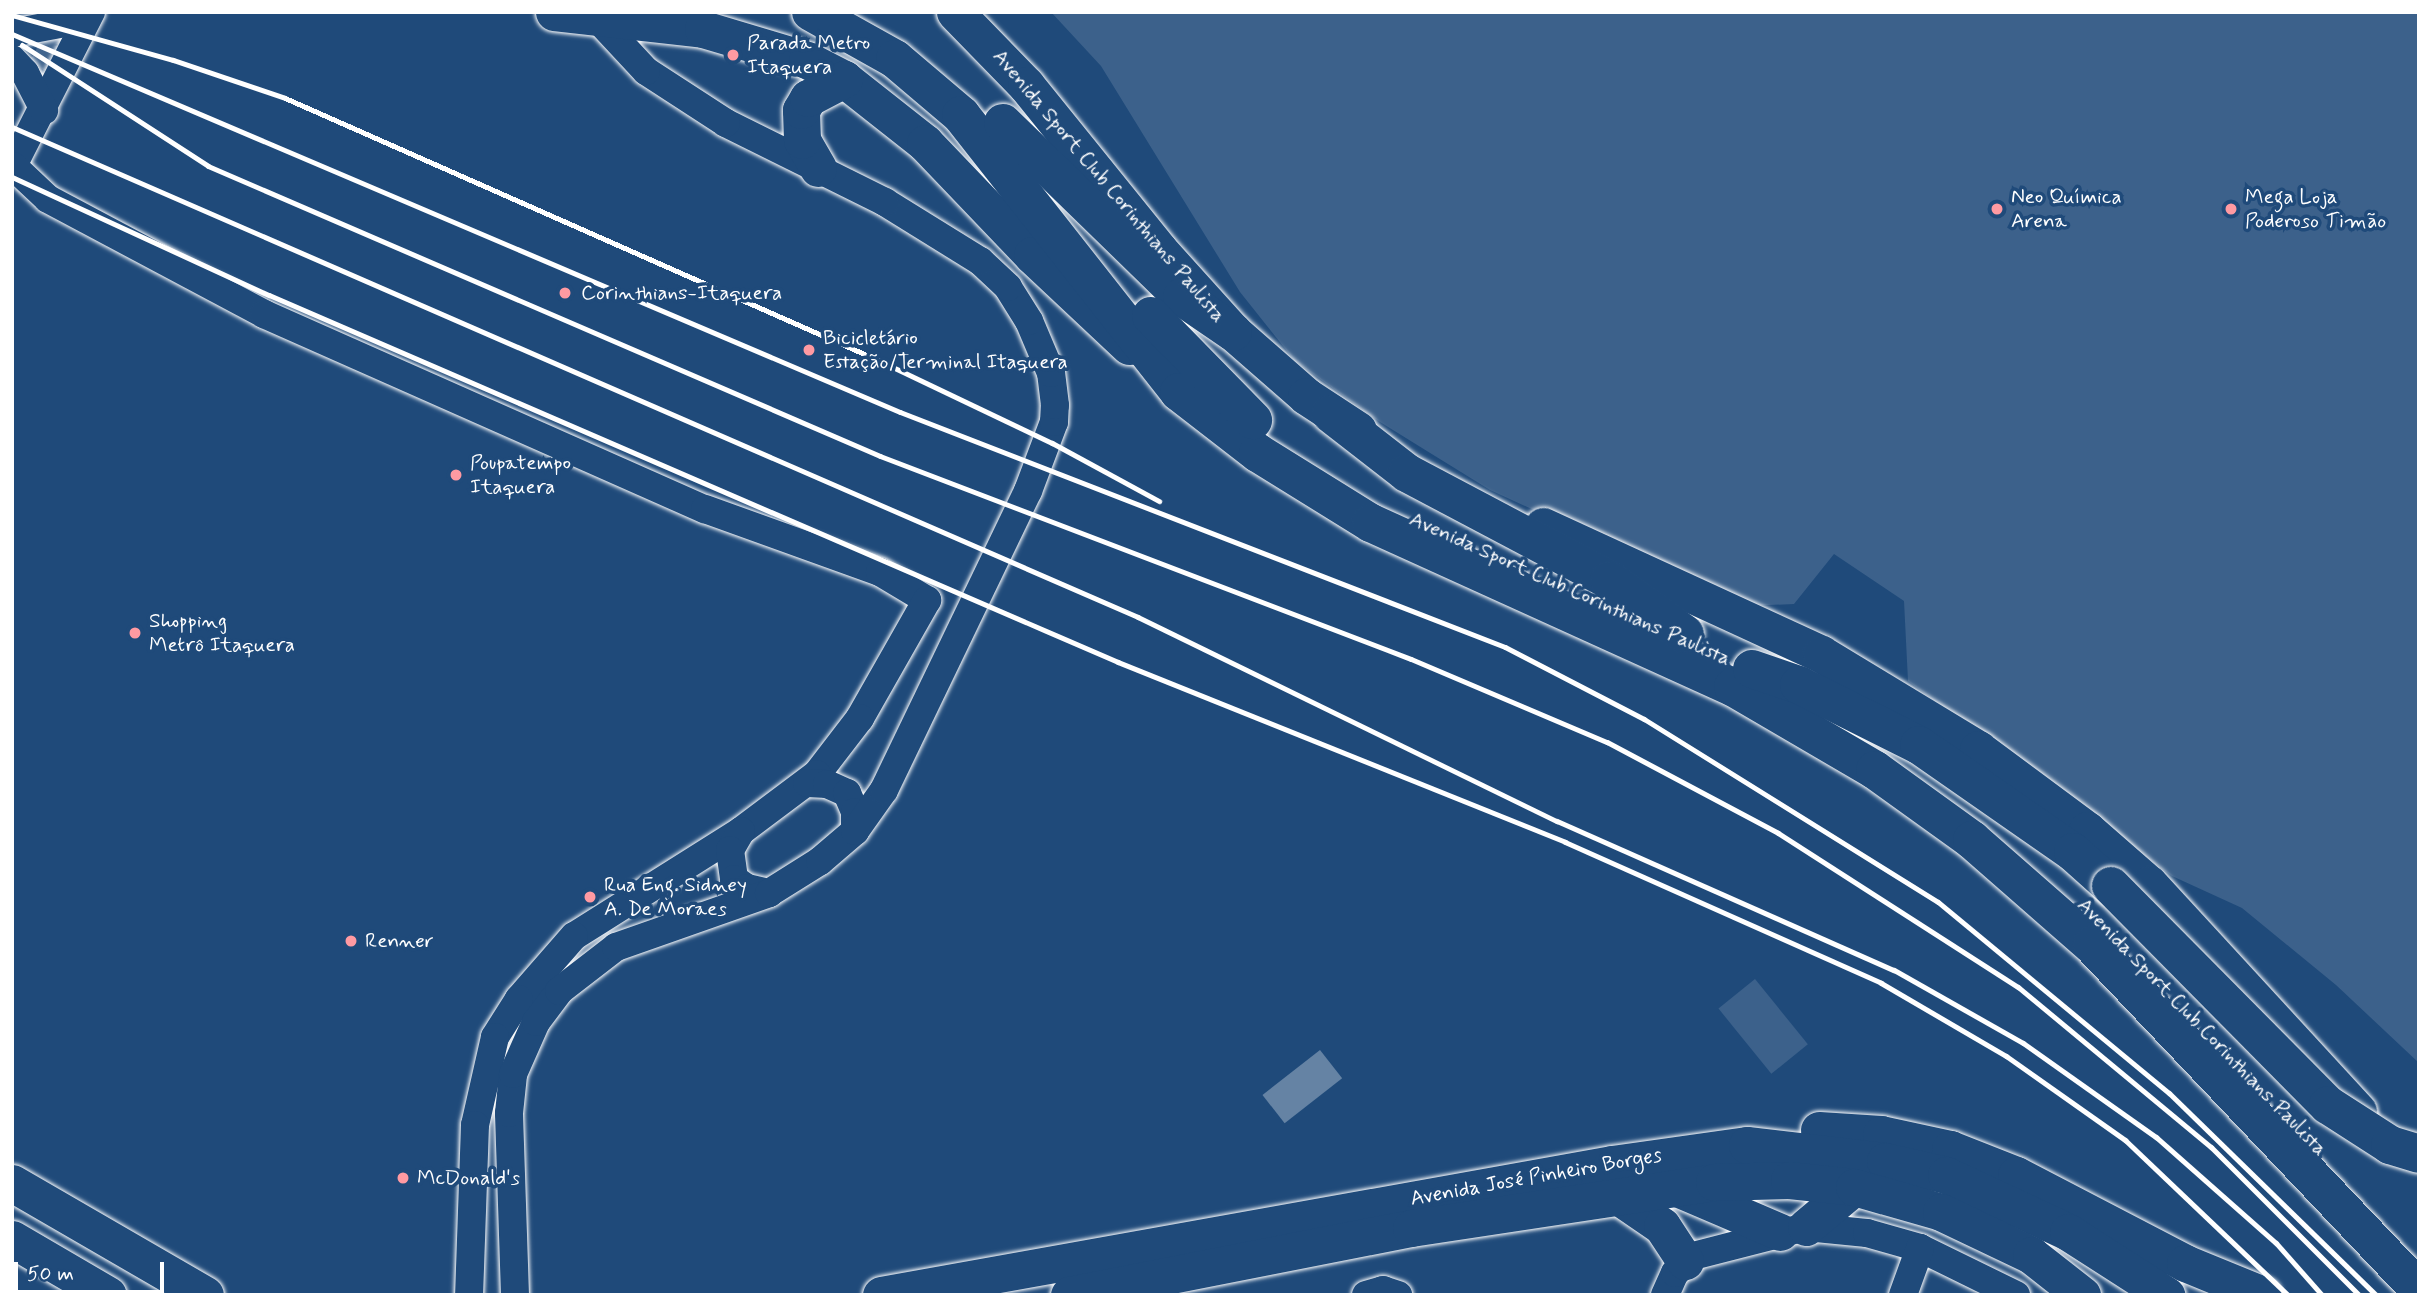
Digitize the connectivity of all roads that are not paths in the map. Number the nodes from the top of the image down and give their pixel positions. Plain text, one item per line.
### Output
1 (554, 12) edge
2 (729, 12) edge
3 (811, 12) edge
4 (872, 12) edge
5 (955, 12) edge
6 (89, 16) edge
7 (594, 16) edge
8 (12, 33) edge
9 (766, 46) junction
10 (12, 59) edge
11 (844, 79) junction
12 (44, 110) junction
13 (1003, 123) junction
14 (818, 168) junction
15 (1233, 332) junction
16 (1179, 392) junction
17 (1331, 414) junction
18 (1685, 635) junction
19 (1752, 669) junction
20 (807, 783) junction
21 (741, 831) junction
22 (855, 831) junction
23 (769, 892) junction
24 (1747, 1145) junction
25 (2419, 1154) edge
26 (2419, 1171) edge
27 (13, 1186) edge
28 (1854, 1187) junction
29 (1676, 1188) junction
30 (1618, 1196) junction
31 (1793, 1229) junction
32 (12, 1239) edge
33 (1920, 1248) junction
34 (2419, 1253) edge
35 (1685, 1261) junction
36 (2419, 1289) edge
37 (2086, 1294) edge
38 (108, 1295) edge
39 (205, 1295) edge
40 (469, 1295) edge
41 (515, 1295) edge
42 (881, 1295) edge
43 (1069, 1295) edge
44 (1366, 1295) edge
45 (1398, 1295) edge
46 (1665, 1295) edge
47 (1903, 1295) edge
48 (2016, 1295) edge
49 (2166, 1295) edge
50 (2263, 1295) edge

1 - 7 main road, Avenida Sport Club Corinthians Paulista
2 - 9 main road
3 - 16 highway, Avenida Sport Club Corinthians Paulista
4 - 13 highway, Avenida Sport Club Corinthians Paulista
5 - 15 main road, Avenida Sport Club Corinthians Paulista
6 - 8 street
6 - 12 street
7 - 9 main road, Avenida Sport Club Corinthians Paulista
7 - 14 street
9 - 11 main road, Avenida Sport Club Corinthians Paulista
10 - 12 street
11 - 14 main road
11 - 16 main road, Avenida Sport Club Corinthians Paulista
12 - 20 street
13 - 15 highway
13 - 18 highway, Avenida Sport Club Corinthians Paulista
14 - 22 street
15 - 17 main road, Avenida Sport Club Corinthians Paulista
16 - 36 highway, Avenida Sport Club Corinthians Paulista
17 - 18 highway
17 - 26 main road, Avenida Sport Club Corinthians Paulista
18 - 19 highway, Avenida Sport Club Corinthians Paulista
19 - 25 highway, bridge
19 - 34 highway, Avenida Sport Club Corinthians Paulista
20 - 21 street
20 - 22 street
21 - 23 street
21 - 40 street
22 - 23 street
23 - 41 street
24 - 42 main road, Avenida José Pinheiro Borges
24 - 49 main road, Avenida José Pinheiro Borges
24 - 50 main road
27 - 39 main road
28 - 29 main road, Avenida José Pinheiro Borges
28 - 31 main road
28 - 37 main road, Avenida José Pinheiro Borges
29 - 30 main road, Avenida José Pinheiro Borges
29 - 31 main road
30 - 35 main road
30 - 43 main road, Avenida José Pinheiro Borges
31 - 33 street
31 - 35 street
32 - 38 main road
33 - 47 street
33 - 48 street
35 - 46 street
44 - 45 street

